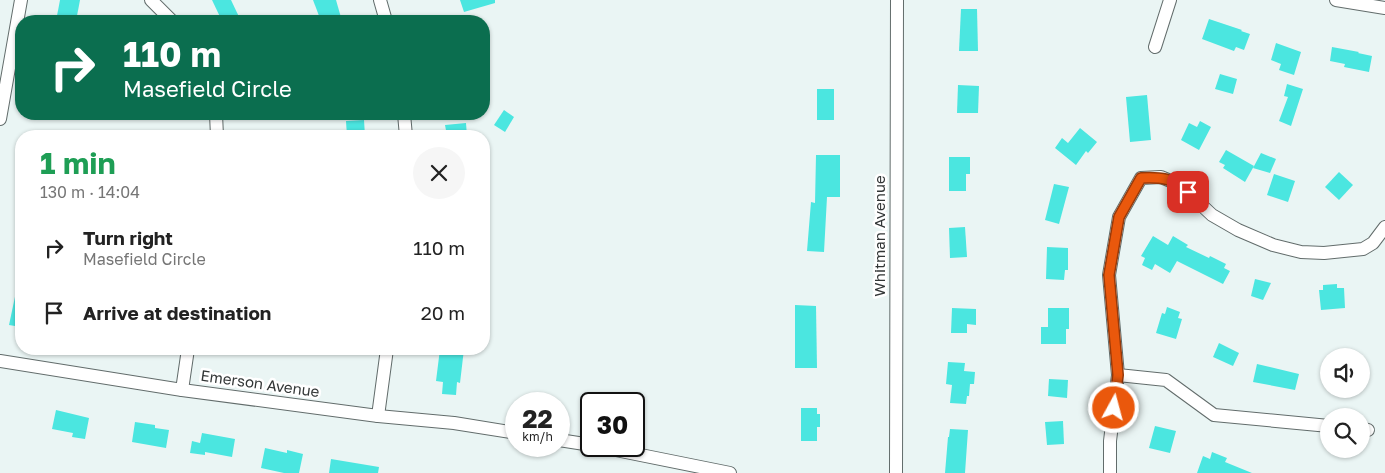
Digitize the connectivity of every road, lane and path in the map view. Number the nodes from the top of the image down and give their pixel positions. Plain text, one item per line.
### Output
1 (21, 0) edge
2 (151, 0) edge
3 (380, 0) edge
4 (896, 0) edge
5 (1170, 0) edge
6 (1336, 0) edge
7 (1385, 8) edge
8 (18, 15) edge
9 (166, 15) edge
10 (384, 15) edge
11 (15, 34) edge
12 (1155, 47) dead end
13 (0, 119) edge
14 (1385, 227) edge
15 (187, 355) edge
16 (386, 355) edge
17 (0, 361) edge
18 (1118, 375) junction
19 (182, 390) junction
20 (378, 416) junction
21 (1320, 425) edge
22 (505, 431) edge
23 (645, 456) edge
24 (730, 473) edge
25 (896, 473) edge
26 (1110, 473) edge

1 - 8 street
2 - 9 street
3 - 10 street
4 - 25 street, Whitman Avenue
5 - 12 street
6 - 7 street
11 - 13 street
14 - 18 street
15 - 19 street
16 - 20 street
17 - 19 street, Emerson Avenue
18 - 21 street
18 - 26 street
19 - 20 street, Emerson Avenue
20 - 22 street, Emerson Avenue
23 - 24 street

